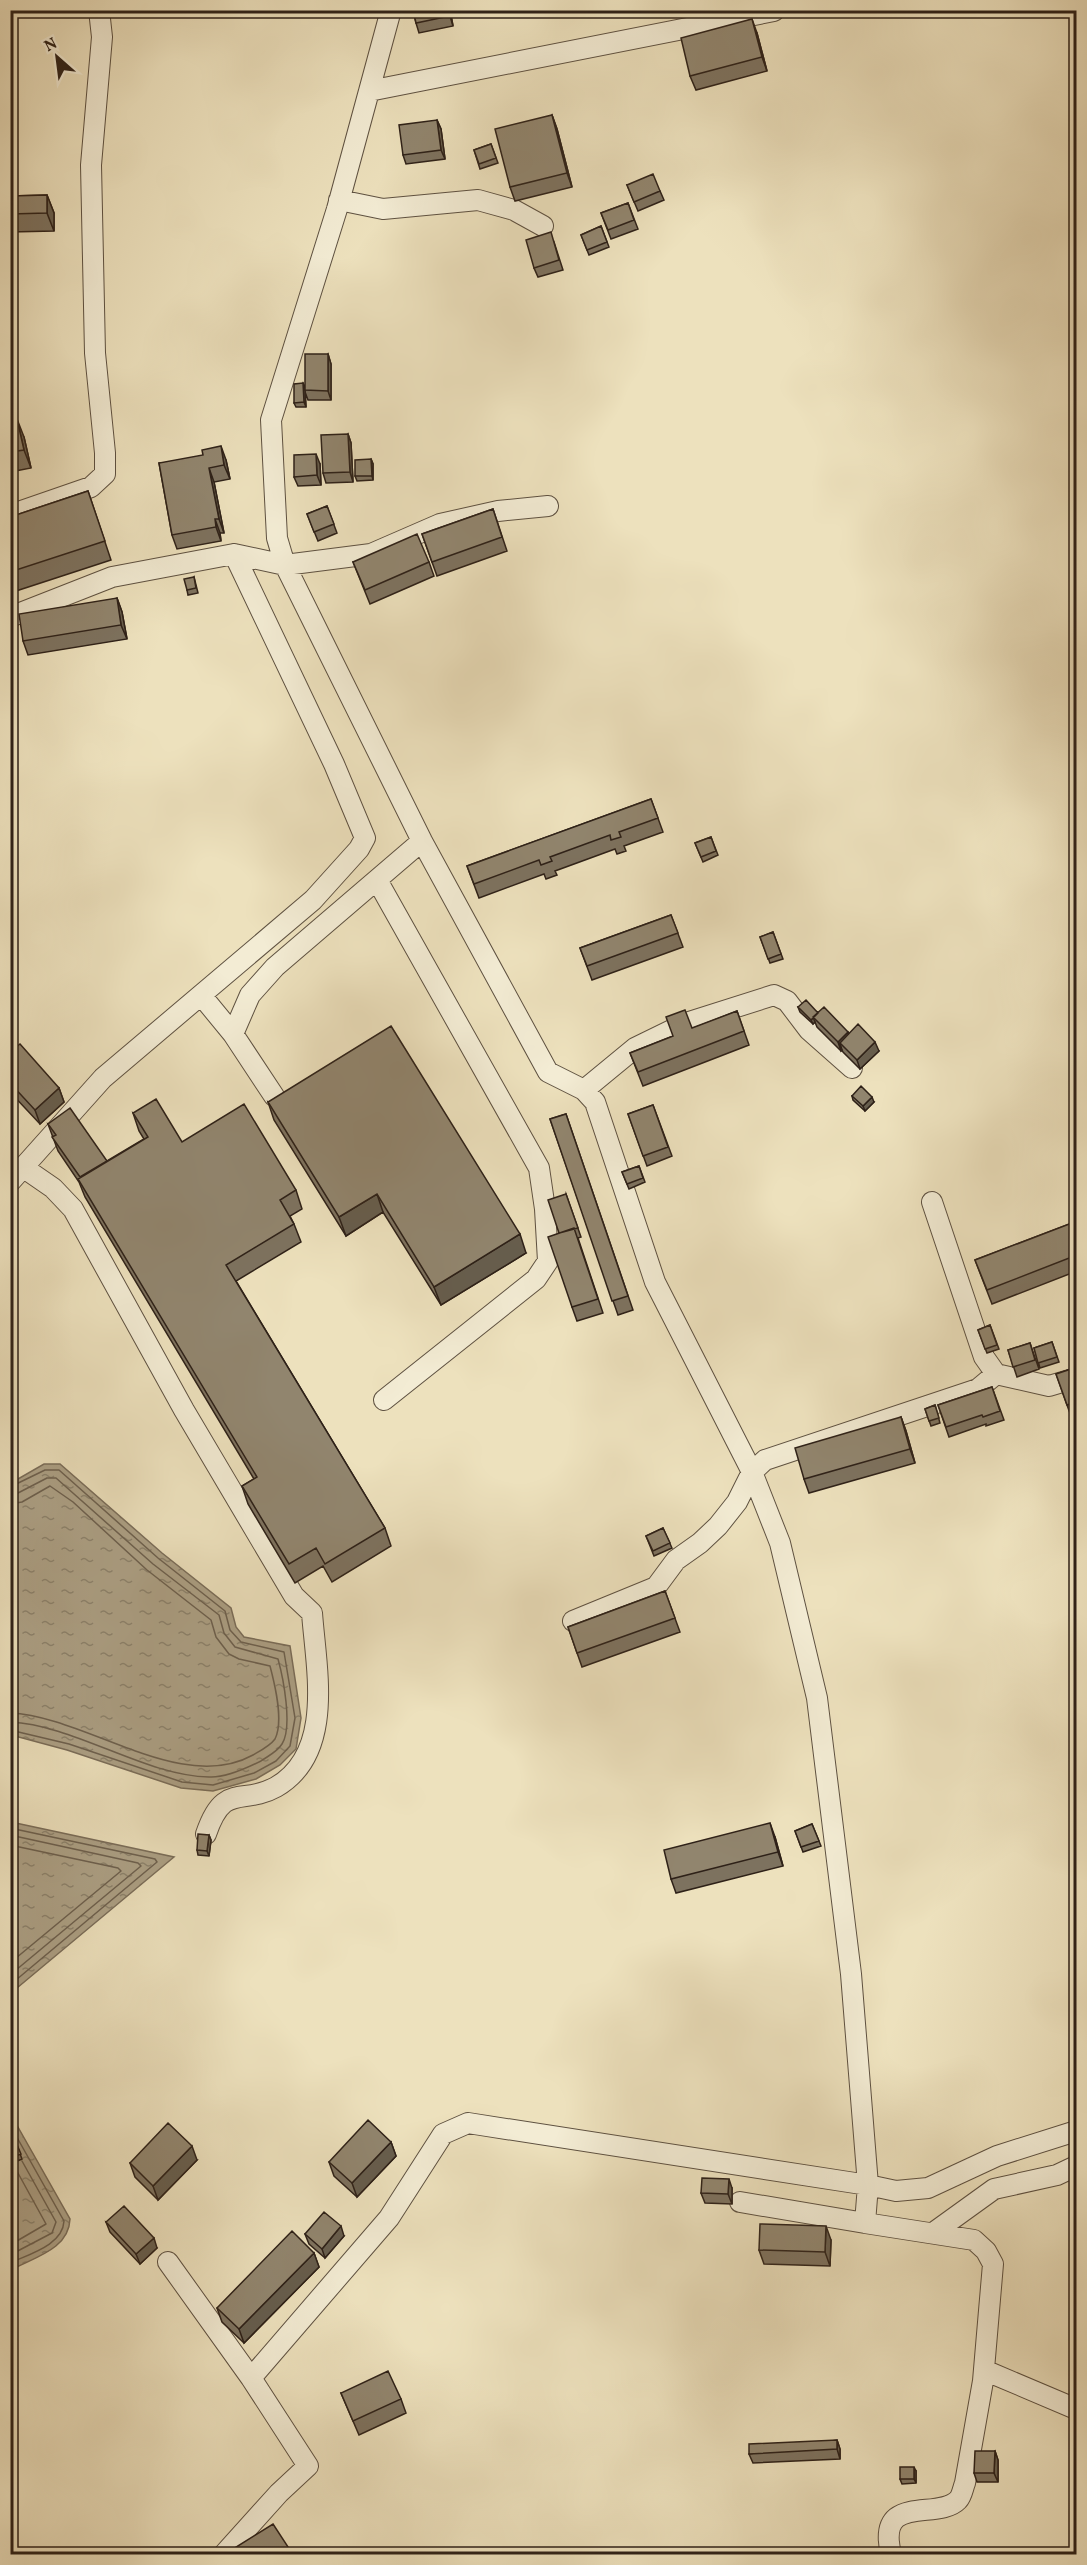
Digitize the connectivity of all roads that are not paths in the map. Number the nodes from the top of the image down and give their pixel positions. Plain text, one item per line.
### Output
1 (99, 10) edge
2 (391, 10) edge
3 (774, 11) edge
4 (369, 91) junction
5 (339, 200) junction
6 (543, 226) dead end
7 (548, 506) dead end
8 (10, 515) edge
9 (234, 554) junction
10 (285, 565) junction
11 (10, 617) edge
12 (422, 841) junction
13 (376, 880) junction
14 (201, 995) junction
15 (233, 1034) junction
16 (852, 1068) edge
17 (584, 1090) junction
18 (274, 1096) edge
19 (17, 1175) edge
20 (932, 1202) dead end
21 (996, 1374) junction
22 (1077, 1378) edge
23 (384, 1400) dead end
24 (752, 1472) junction
25 (573, 1621) dead end
26 (206, 1834) edge
27 (1077, 2131) edge
28 (1077, 2166) edge
29 (740, 2202) dead end
30 (867, 2205) junction
31 (933, 2233) junction
32 (168, 2262) dead end
33 (984, 2370) junction
34 (251, 2378) junction
35 (1077, 2409) edge
36 (224, 2554) edge
37 (891, 2554) edge

1 - 8 lane
2 - 4 lane
3 - 4 lane
4 - 5 lane
5 - 6 lane
5 - 10 lane
7 - 10 lane
9 - 10 lane
9 - 11 lane
9 - 14 lane
10 - 12 lane
12 - 13 lane
12 - 17 lane
13 - 15 lane
13 - 23 lane
14 - 15 lane
14 - 19 lane
15 - 18 lane
16 - 17 lane
17 - 24 lane
19 - 26 lane
20 - 21 lane
21 - 22 lane
21 - 24 lane
24 - 25 lane
24 - 30 lane
27 - 30 lane
28 - 31 lane
29 - 30 lane
30 - 31 lane
30 - 34 lane
31 - 33 lane
32 - 34 lane
33 - 35 lane
33 - 37 lane
34 - 36 lane

